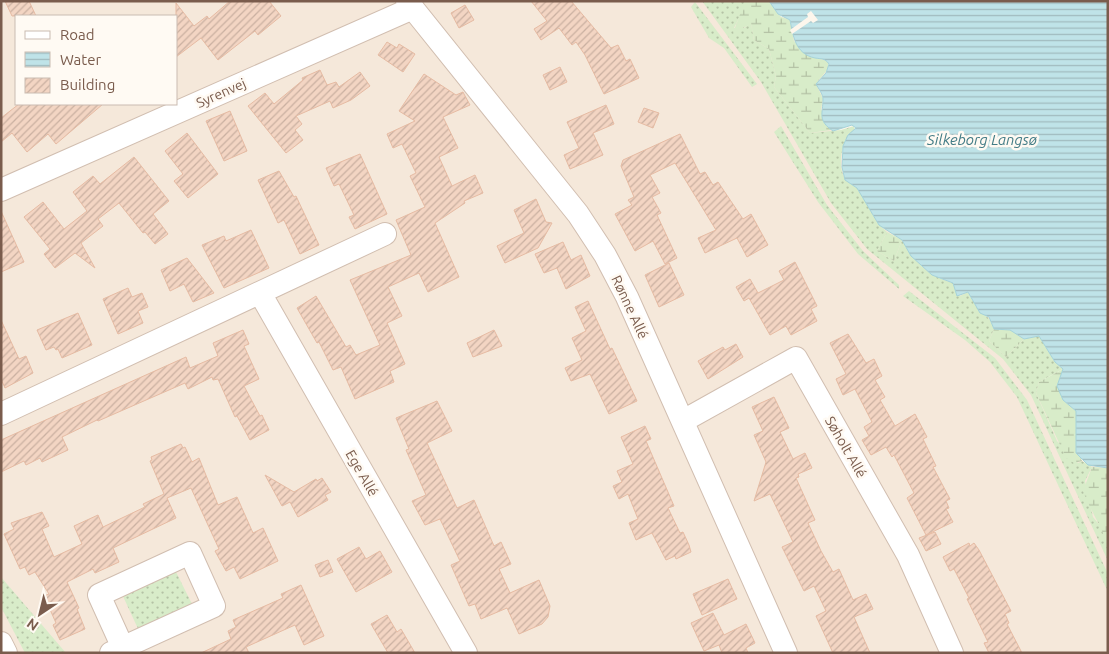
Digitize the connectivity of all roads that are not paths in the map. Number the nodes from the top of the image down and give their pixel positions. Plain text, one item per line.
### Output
1 (410, 5) edge
2 (1, 190) edge
3 (385, 234) dead end
4 (260, 293) junction
5 (1, 414) edge
6 (683, 421) junction
7 (1, 643) edge
8 (117, 650) edge
9 (6, 653) edge
10 (466, 653) edge
11 (786, 653) edge
12 (952, 653) edge

1 - 2 street, Syrenvej
1 - 6 street, Rønne Allé
3 - 4 street
4 - 5 street
4 - 10 street, Ege Allé
6 - 11 street, Rønne Allé
6 - 12 street, Søholt Allé
7 - 9 street
8 - 8 street

